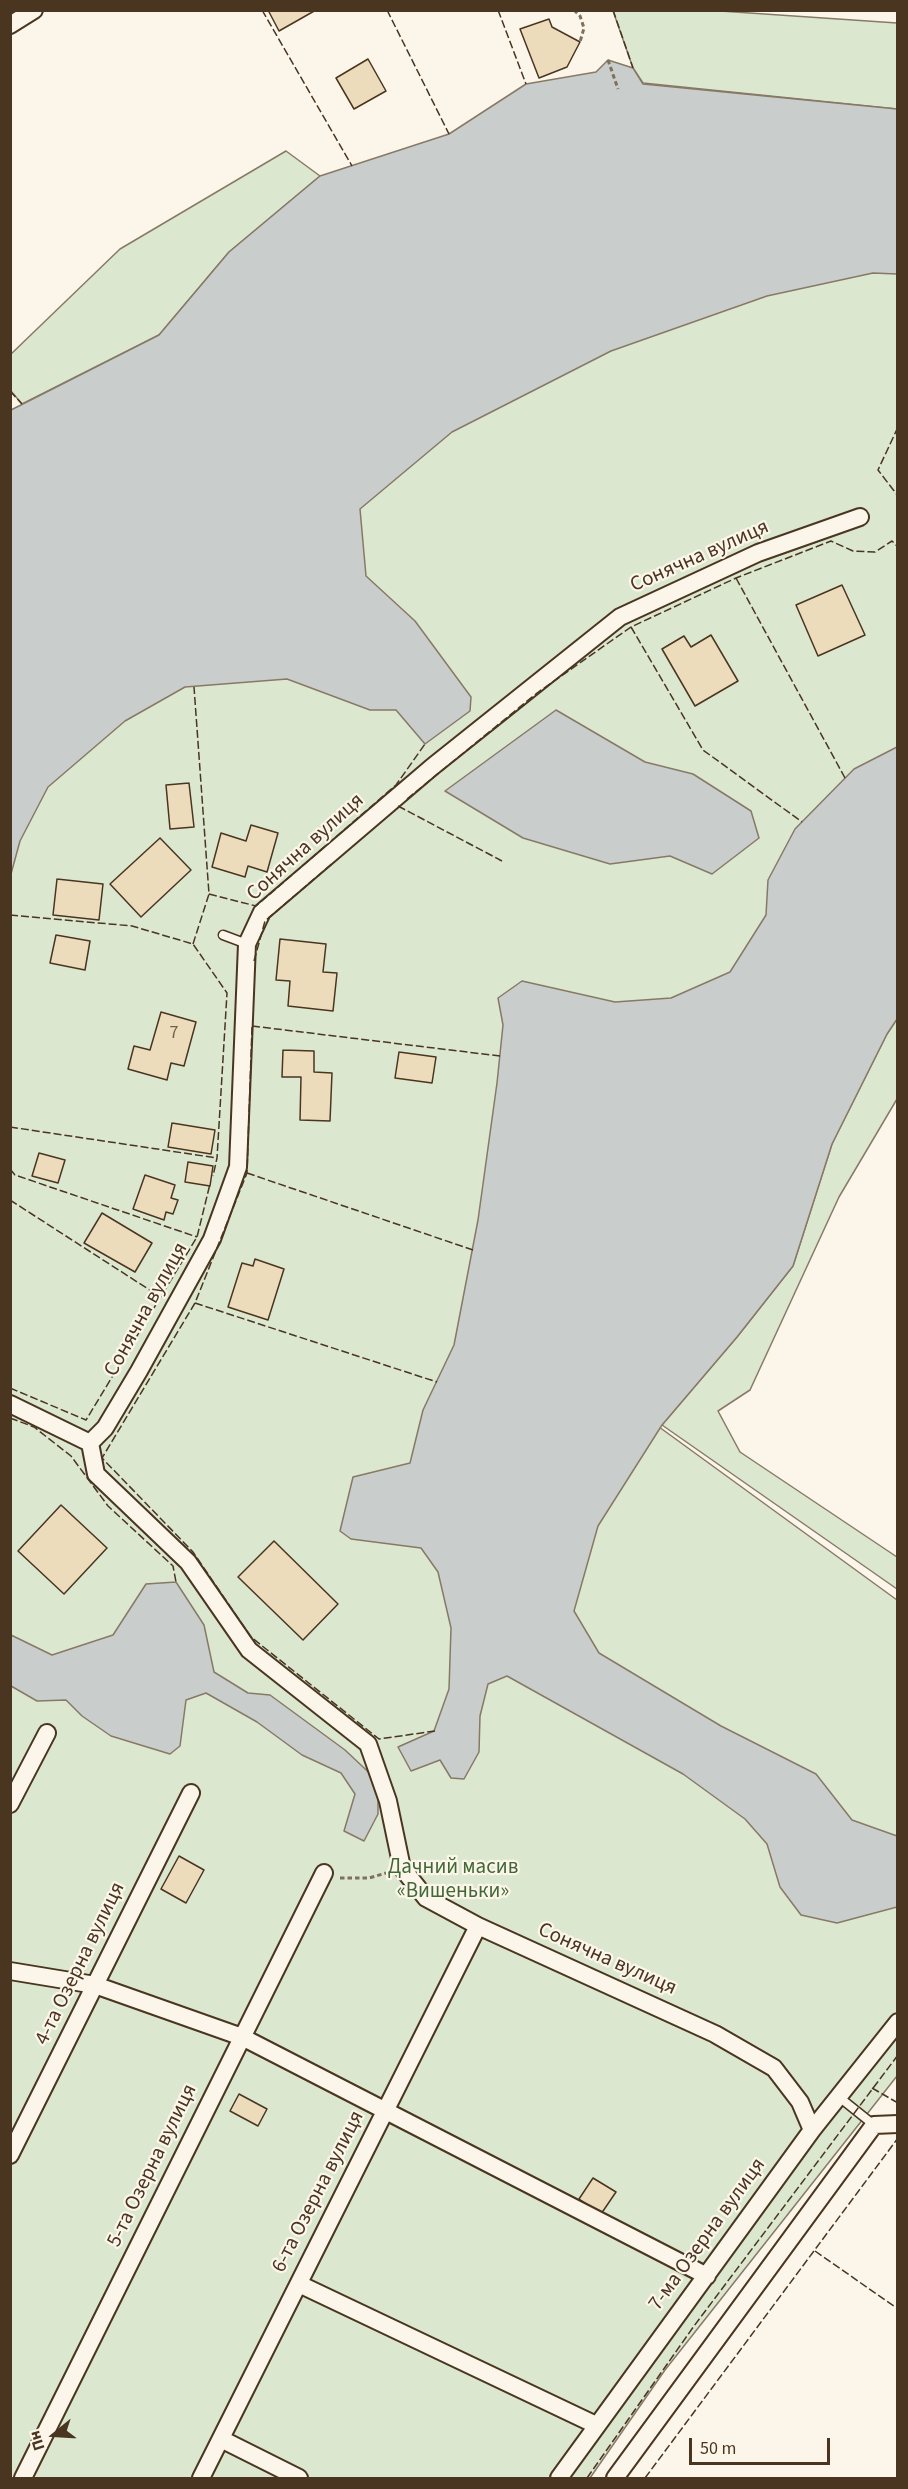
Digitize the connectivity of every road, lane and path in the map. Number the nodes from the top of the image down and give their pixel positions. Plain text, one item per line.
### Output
1 (34, 10) edge
2 (574, 10) edge
3 (10, 25) edge
4 (580, 42) dead end
5 (608, 60) dead end
6 (618, 89) dead end
7 (860, 517) dead end
8 (223, 935) dead end
9 (247, 944) junction
10 (10, 1404) edge
11 (90, 1443) junction
12 (47, 1733) dead end
13 (191, 1793) dead end
14 (10, 1804) edge
15 (402, 1868) junction
16 (324, 1873) joint
17 (478, 1926) junction
18 (10, 1971) edge
19 (95, 1985) junction
20 (897, 2022) edge
21 (242, 2037) junction
22 (839, 2097) junction
23 (385, 2112) junction
24 (897, 2124) edge
25 (874, 2125) junction
26 (813, 2130) junction
27 (10, 2155) edge
28 (707, 2276) junction
29 (298, 2284) junction
30 (596, 2425) junction
31 (221, 2439) junction
32 (23, 2478) edge
33 (201, 2478) edge
34 (299, 2478) edge
35 (559, 2478) edge
36 (615, 2478) edge

1 - 3 street
2 - 4 path
5 - 6 path
7 - 9 street, Сонячна вулиця
8 - 9 lane
9 - 11 street, Сонячна вулиця
10 - 11 street
11 - 15 street, Сонячна вулиця
12 - 14 street
13 - 19 street, 4-та Озерна вулиця
15 - 16 path
15 - 17 street, Сонячна вулиця
16 - 21 street, 5-та Озерна вулиця
17 - 23 street, 6-та Озерна вулиця
17 - 26 street, Сонячна вулиця
18 - 19 street
19 - 21 street
19 - 27 street, 4-та Озерна вулиця
20 - 22 street, 7-ма Озерна вулиця
21 - 23 street
21 - 32 street, 5-та Озерна вулиця
22 - 25 lane
22 - 26 street, 7-ма Озерна вулиця
23 - 28 street
23 - 29 street, 6-та Озерна вулиця
24 - 25 street
25 - 36 street
26 - 28 street, 7-ма Озерна вулиця
28 - 30 street, 7-ма Озерна вулиця
29 - 30 street
29 - 31 street, 6-та Озерна вулиця
30 - 35 street, 7-ма Озерна вулиця
31 - 33 street, 6-та Озерна вулиця
31 - 34 street

